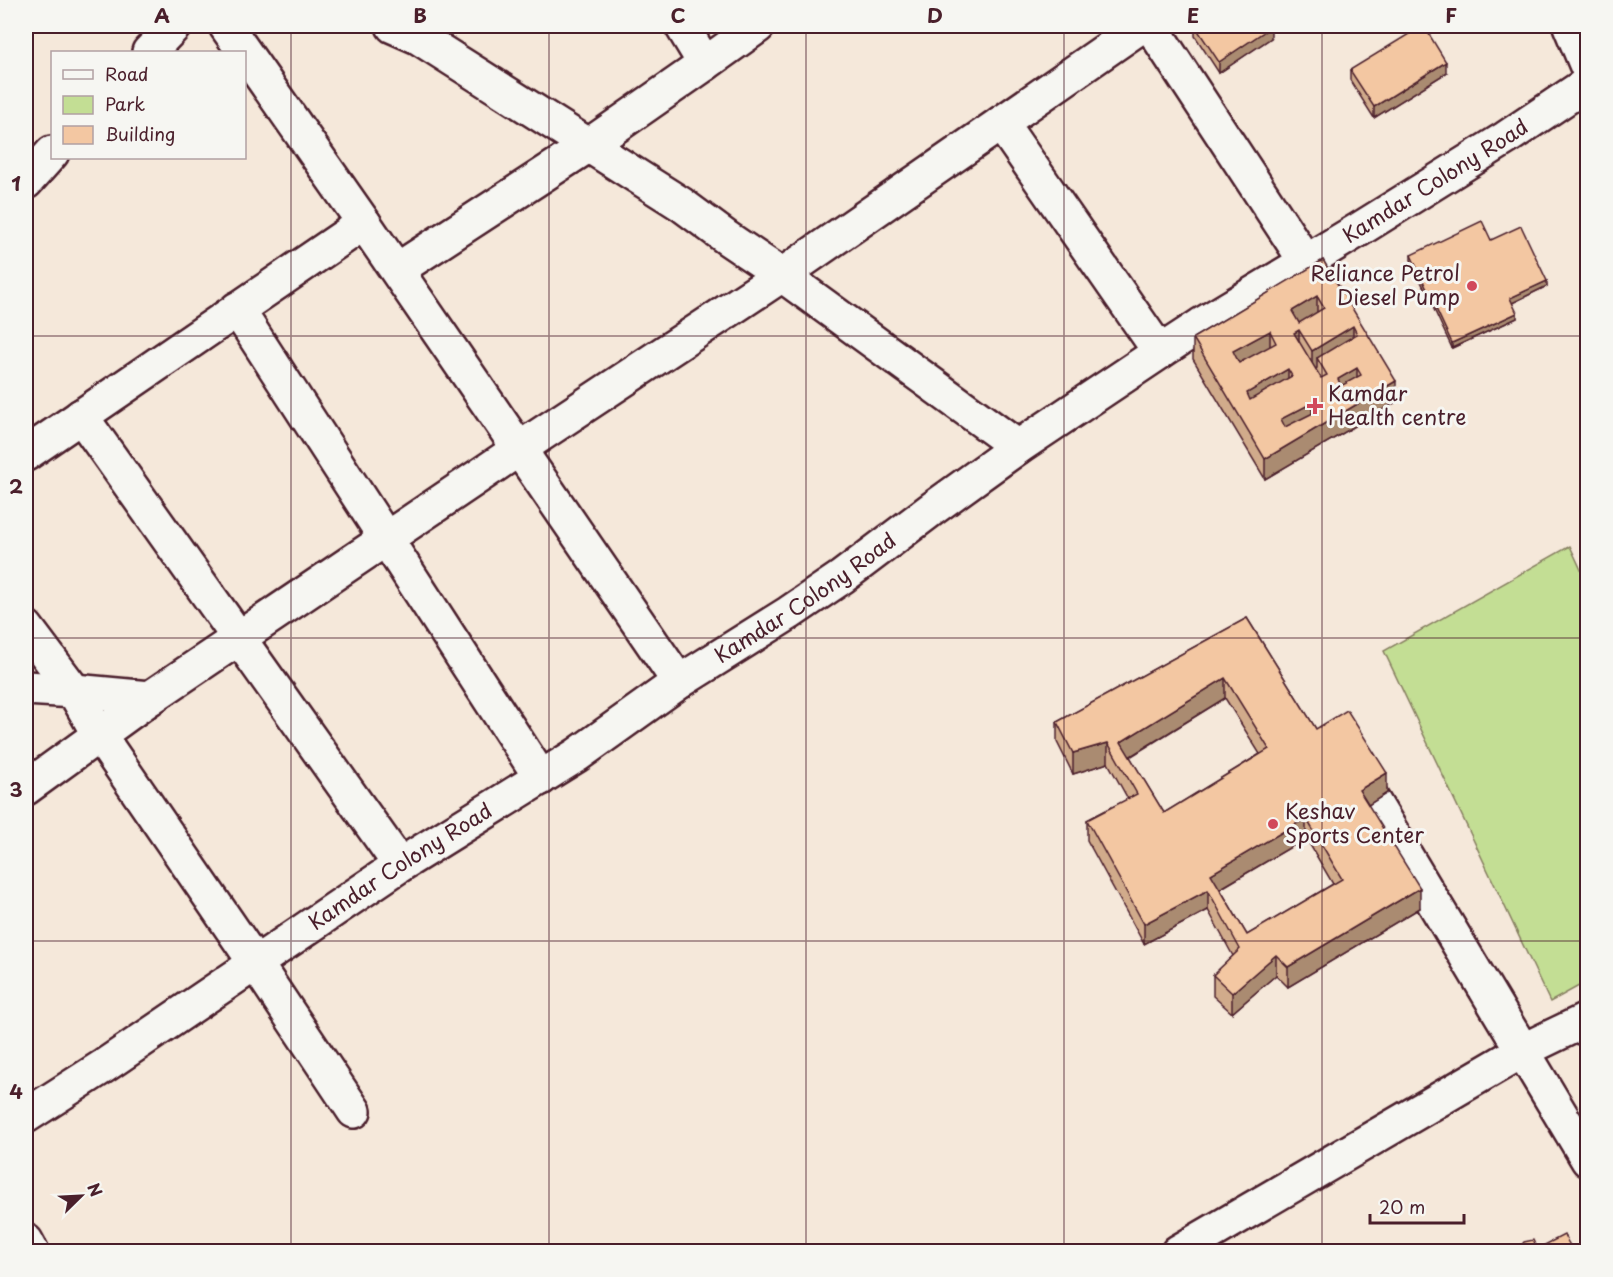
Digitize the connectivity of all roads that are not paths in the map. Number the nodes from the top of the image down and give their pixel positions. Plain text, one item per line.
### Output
1 (174, 26) edge
2 (226, 26) edge
3 (682, 26) edge
4 (758, 26) edge
5 (1141, 26) edge
6 (1151, 26) edge
7 (1570, 26) edge
8 (407, 30) edge
9 (150, 51) edge
10 (244, 51) edge
11 (246, 55) edge
12 (705, 64) junction
13 (1587, 69) edge
14 (1587, 83) edge
15 (1001, 123) junction
16 (590, 146) junction
17 (51, 154) edge
18 (26, 182) edge
19 (364, 223) junction
20 (1306, 262) junction
21 (396, 270) junction
22 (782, 275) junction
23 (237, 309) junction
24 (1160, 352) junction
25 (81, 416) junction
26 (1018, 447) junction
27 (519, 449) junction
28 (26, 454) edge
29 (386, 539) junction
30 (26, 627) edge
31 (239, 639) junction
32 (679, 682) junction
33 (26, 688) edge
34 (75, 691) junction
35 (150, 698) junction
36 (99, 735) junction
37 (1358, 776) edge
38 (541, 778) junction
39 (26, 788) edge
40 (400, 866) junction
41 (256, 964) junction
42 (1587, 1019) edge
43 (1522, 1051) junction
44 (354, 1111) dead end
45 (26, 1116) edge
46 (1587, 1160) edge
47 (26, 1241) edge
48 (1190, 1248) edge
49 (32, 1251) edge

1 - 9 street
2 - 10 street
3 - 12 street
4 - 12 street
5 - 15 street
6 - 20 street
7 - 13 street
8 - 16 street
11 - 19 street
12 - 16 street
14 - 20 street, Kamdar Colony Road
15 - 22 street
15 - 24 street
16 - 21 street
16 - 22 street
17 - 18 street
19 - 21 street
19 - 23 street
20 - 24 street, Kamdar Colony Road
21 - 27 street
22 - 26 street
22 - 27 street
23 - 25 street
23 - 29 street
24 - 26 street, Kamdar Colony Road
25 - 28 street
25 - 31 street
26 - 32 street, Kamdar Colony Road
27 - 29 street
27 - 32 street
29 - 31 street
29 - 38 street
30 - 34 street
31 - 35 street
31 - 40 street
32 - 38 street, Kamdar Colony Road
33 - 34 street
34 - 35 street
34 - 36 street
35 - 36 street
36 - 39 street
36 - 41 street
37 - 43 street
38 - 40 street, Kamdar Colony Road
40 - 41 street, Kamdar Colony Road
41 - 44 street
41 - 45 street, Kamdar Colony Road
42 - 43 street
43 - 46 street
43 - 48 street
47 - 49 street

